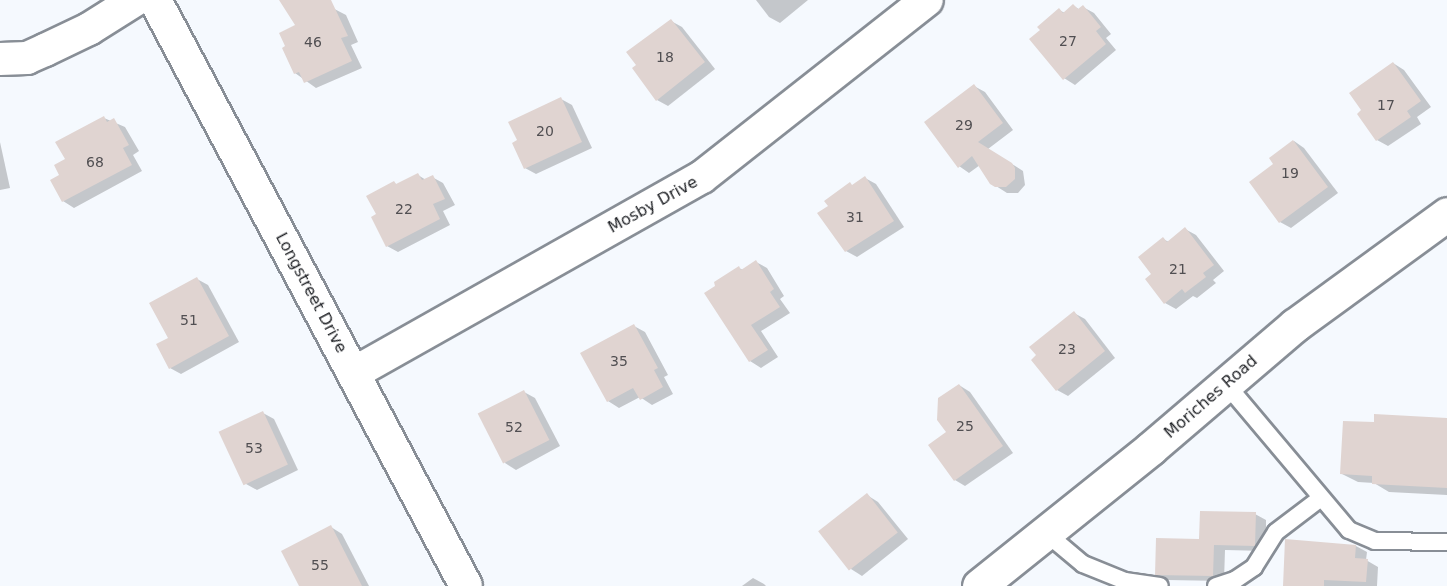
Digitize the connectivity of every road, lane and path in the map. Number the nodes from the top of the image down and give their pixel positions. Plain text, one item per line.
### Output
1 (135, 0) edge
2 (155, 0) edge
3 (927, 0) edge
4 (0, 59) edge
5 (1447, 214) edge
6 (354, 373) junction
7 (1226, 384) junction
8 (1322, 498) junction
9 (1046, 532) junction
10 (1447, 542) edge
11 (466, 586) edge
12 (979, 586) edge
13 (1160, 586) edge
14 (1216, 586) edge

1 - 4 street
2 - 6 street, Longstreet Drive
3 - 6 street, Mosby Drive
5 - 7 street, Moriches Road
6 - 11 street, Longstreet Drive
7 - 8 lane
7 - 9 street, Moriches Road
8 - 10 lane
8 - 14 lane
9 - 12 street, Moriches Road
9 - 13 lane

